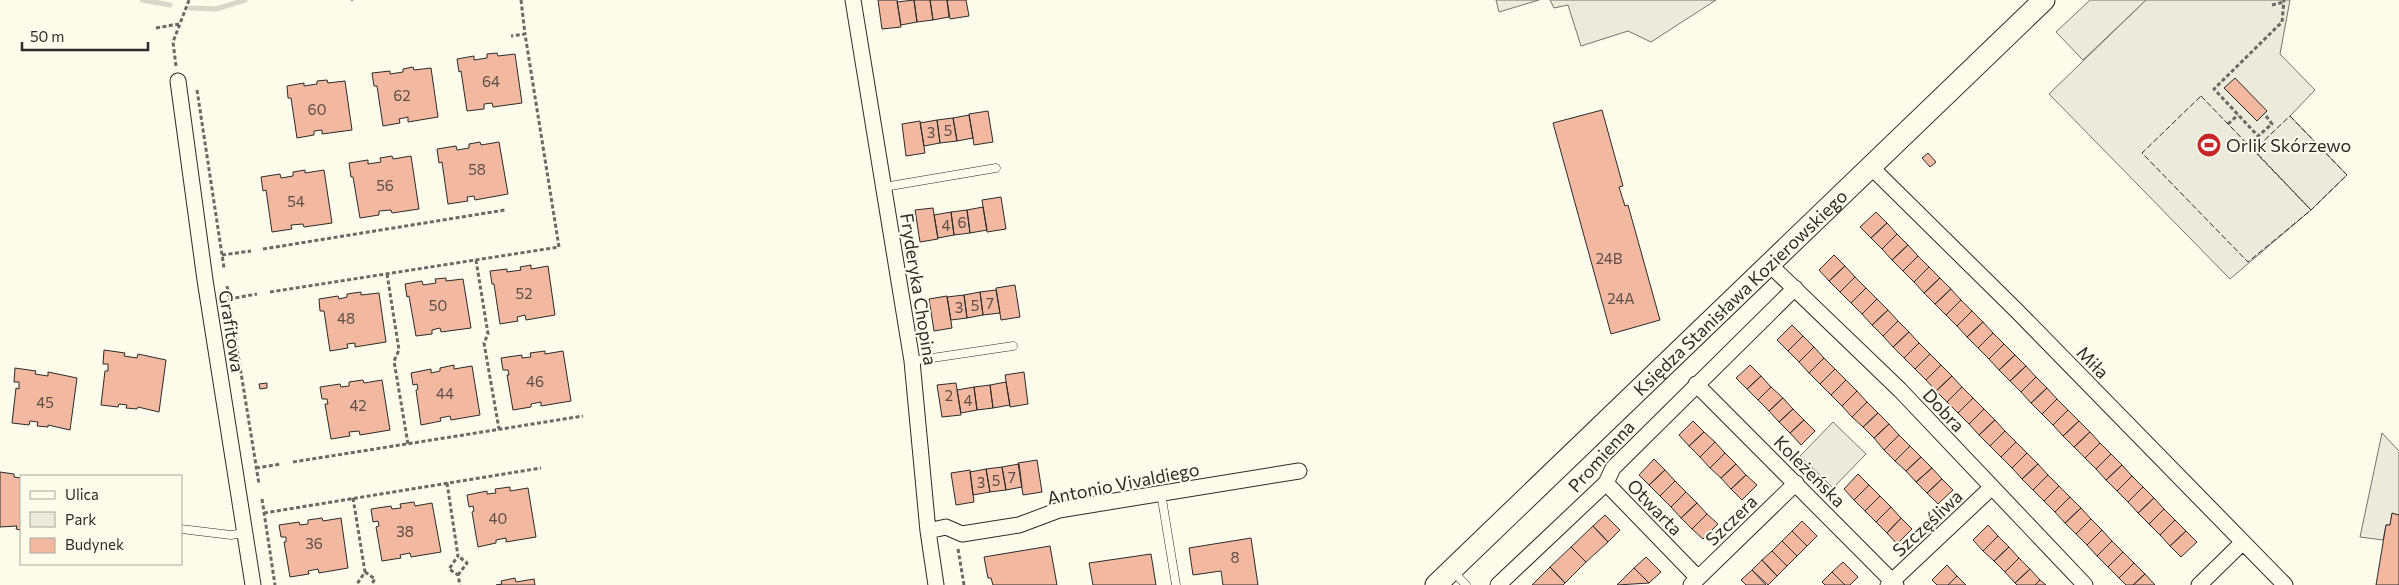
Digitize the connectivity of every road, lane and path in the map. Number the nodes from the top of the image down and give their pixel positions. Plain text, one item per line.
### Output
1 (189, 0) edge
2 (521, 0) edge
3 (854, 0) edge
4 (2044, 0) edge
5 (2284, 1) edge
6 (2272, 5) dead end
7 (179, 24) junction
8 (156, 28) dead end
9 (525, 34) junction
10 (511, 36) dead end
11 (178, 81) joint
12 (197, 90) dead end
13 (2238, 115) junction
14 (2266, 116) dead end
15 (2228, 124) dead end
16 (1871, 167) junction
17 (996, 168) dead end
18 (884, 187) junction
19 (506, 210) dead end
20 (263, 249) dead end
21 (251, 251) dead end
22 (222, 255) junction
23 (476, 260) junction
24 (1770, 264) junction
25 (224, 268) dead end
26 (387, 274) junction
27 (227, 286) dead end
28 (1795, 288) junction
29 (270, 292) dead end
30 (257, 294) dead end
31 (229, 299) junction
32 (1013, 346) dead end
33 (912, 361) junction
34 (1696, 384) junction
35 (583, 416) dead end
36 (499, 429) junction
37 (408, 444) junction
38 (293, 462) dead end
39 (281, 464) dead end
40 (256, 468) junction
41 (541, 468) dead end
42 (1299, 472) dead end
43 (447, 483) junction
44 (1606, 483) junction
45 (1796, 483) junction
46 (259, 484) dead end
47 (1991, 488) junction
48 (1161, 493) junction
49 (353, 498) junction
50 (262, 499) dead end
51 (264, 512) junction
52 (182, 529) edge
53 (928, 531) junction
54 (956, 532) junction
55 (245, 533) junction
56 (2242, 543) junction
57 (458, 556) junction
58 (365, 572) junction
59 (458, 575) junction
60 (1459, 577) edge
61 (1694, 582) edge
62 (1892, 584) edge
63 (253, 585) edge
64 (275, 585) edge
65 (358, 585) edge
66 (372, 585) edge
67 (460, 585) edge
68 (936, 585) edge
69 (964, 585) edge
70 (1176, 585) edge
71 (1436, 585) edge
72 (1498, 585) edge
73 (2085, 585) edge
74 (2199, 585) edge
75 (2285, 585) edge

1 - 7 path
2 - 9 path
3 - 18 street, Fryderyka Chopina
4 - 16 street, Księdza Stanisława Kozierowskiego
5 - 6 path
5 - 13 path
7 - 8 path
7 - 11 path
9 - 10 path
9 - 23 path
11 - 55 street, Grafitowa
12 - 22 path
13 - 14 path
13 - 15 path
16 - 24 street, Księdza Stanisława Kozierowskiego
16 - 56 street, Miła
17 - 18 lane
18 - 33 street, Fryderyka Chopina
19 - 20 path
21 - 22 path
22 - 25 path
23 - 26 path
23 - 36 path
24 - 28 street, Dobra
24 - 60 street, Księdza Stanisława Kozierowskiego
26 - 29 path
26 - 37 path
27 - 31 path
28 - 34 street, Promienna
28 - 47 street, Dobra
30 - 31 path
31 - 40 path
32 - 33 lane
33 - 53 street, Fryderyka Chopina
34 - 44 street, Promienna
34 - 45 street, Koleżeńska
35 - 36 path
36 - 37 path
37 - 38 path
39 - 40 path
40 - 46 path
41 - 43 path
42 - 48 street, Antonio Vivaldiego
43 - 49 path
43 - 57 path
44 - 61 street, Otwarta
44 - 72 street, Promienna
45 - 61 street, Szczera
45 - 62 street, Koleżeńska
47 - 62 street, Szczęśliwa
47 - 73 street, Dobra
48 - 54 street, Antonio Vivaldiego
48 - 70 lane
49 - 51 path
49 - 58 path
50 - 51 path
51 - 64 path
52 - 55 lane
53 - 54 street, Antonio Vivaldiego
53 - 68 street, Fryderyka Chopina
54 - 69 path
55 - 63 street, Grafitowa
56 - 74 street
56 - 75 street, Miła
57 - 59 path
57 - 59 path
58 - 65 path
58 - 66 path
59 - 67 path
60 - 71 street, Księdza Stanisława Kozierowskiego

